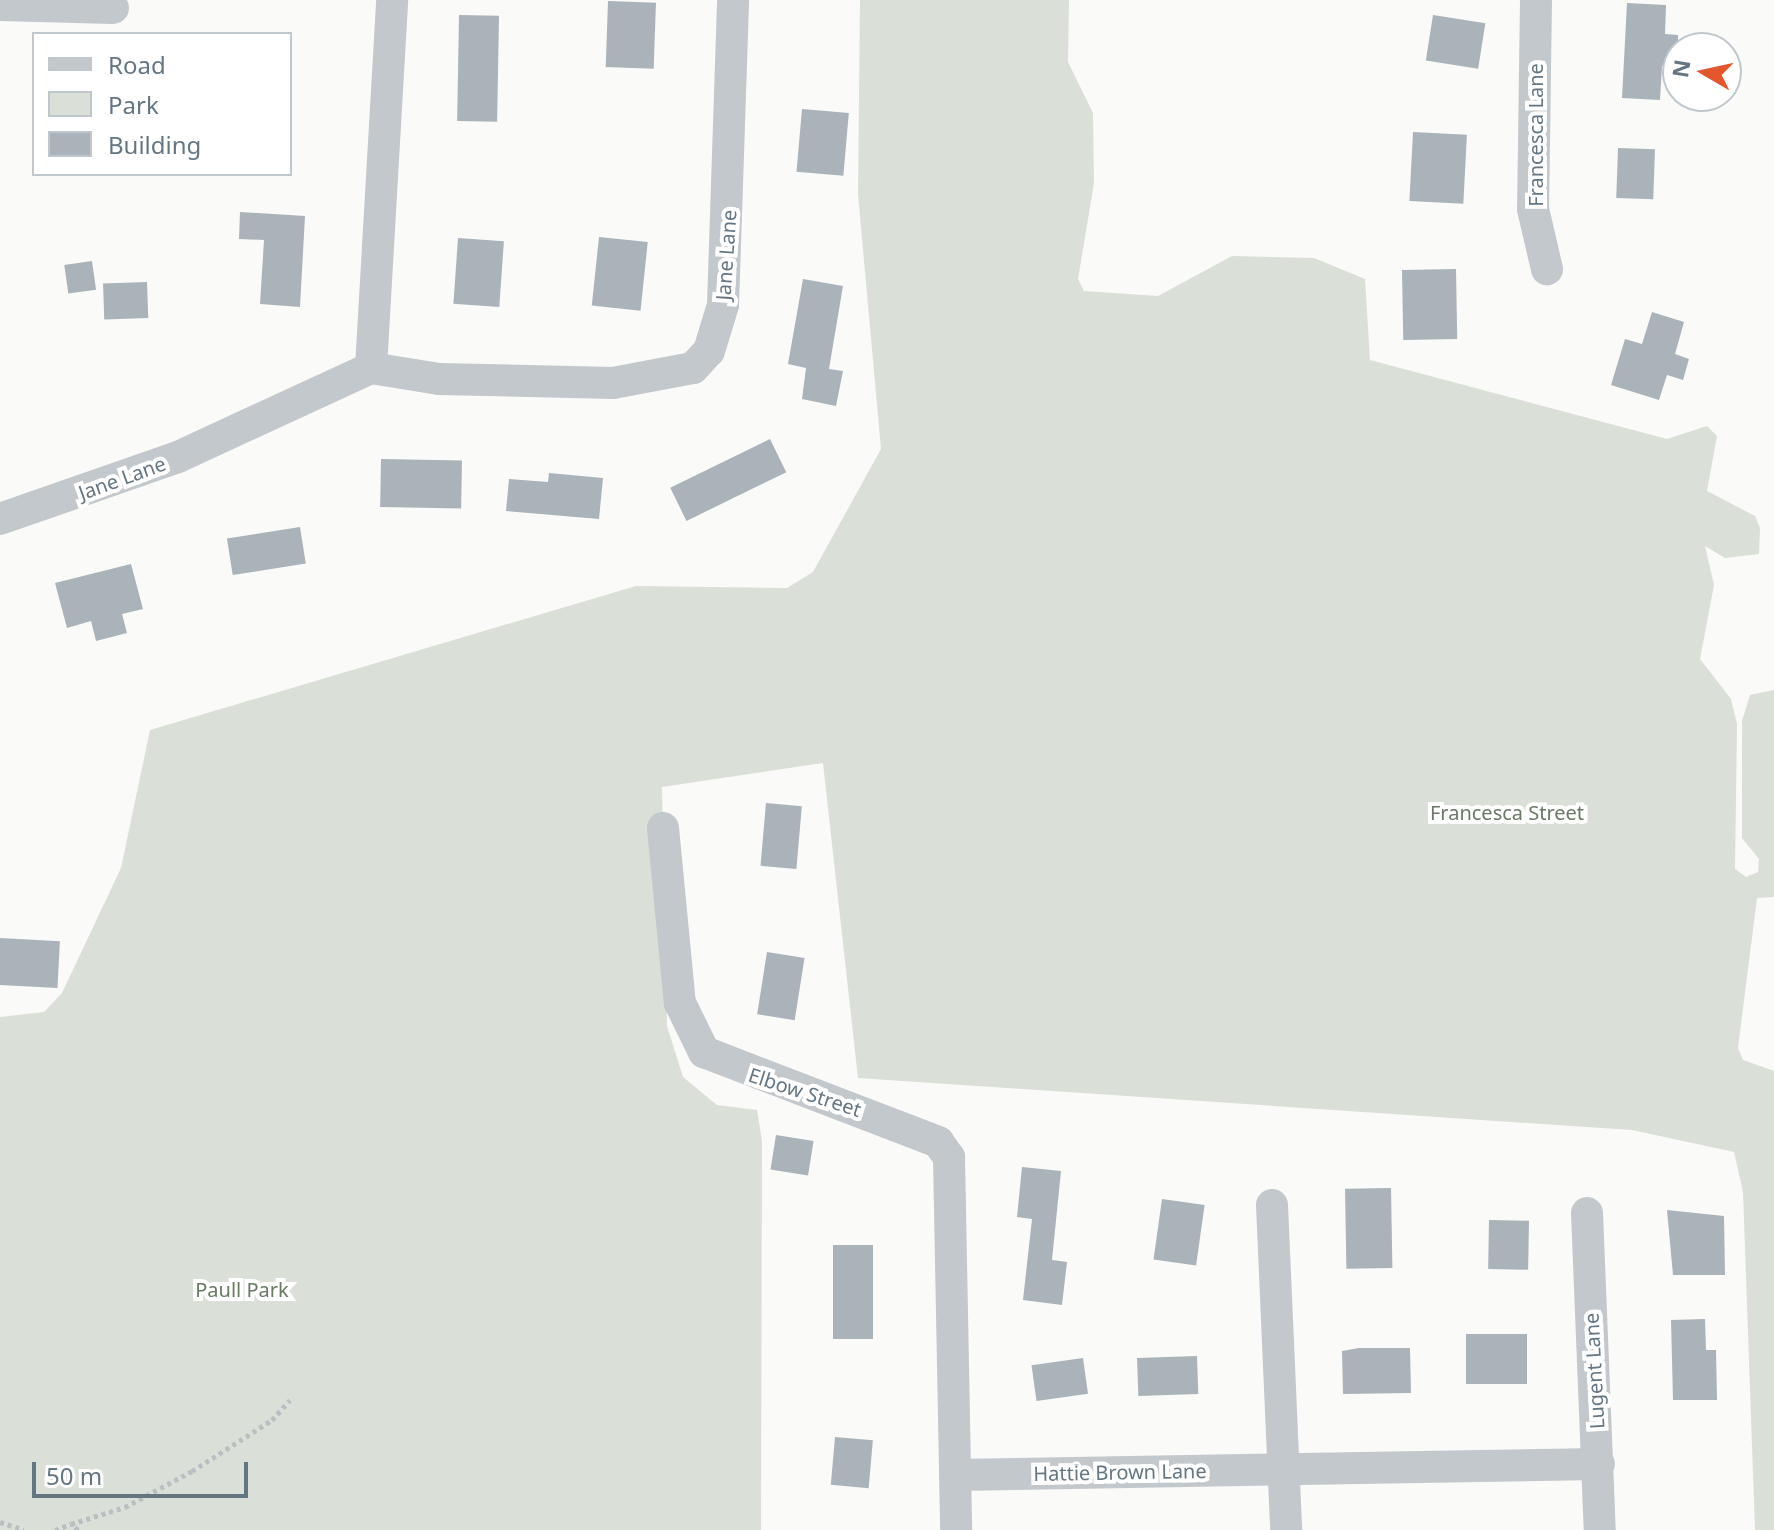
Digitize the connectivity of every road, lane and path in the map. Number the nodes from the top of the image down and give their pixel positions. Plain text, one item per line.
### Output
1 (392, 0) edge
2 (733, 0) edge
3 (1536, 0) edge
4 (0, 5) edge
5 (113, 8) dead end
6 (1547, 269) dead end
7 (371, 368) junction
8 (0, 519) edge
9 (663, 828) dead end
10 (1272, 1205) dead end
11 (1587, 1213) dead end
12 (290, 1400) dead end
13 (1599, 1464) junction
14 (1285, 1469) junction
15 (955, 1475) junction
16 (0, 1522) edge
17 (71, 1524) junction
18 (24, 1530) edge
19 (55, 1530) edge
20 (78, 1530) edge
21 (956, 1530) edge
22 (1286, 1530) edge
23 (1600, 1530) edge

1 - 7 street
2 - 7 street, Jane Lane
3 - 6 street, Francesca Lane
4 - 5 street
7 - 8 street, Jane Lane
9 - 15 street, Elbow Street
10 - 14 street
11 - 13 street, Lugent Lane
12 - 17 path
13 - 14 street, Hattie Brown Lane
13 - 23 street, Lugent Lane
14 - 15 street, Hattie Brown Lane
14 - 22 street
15 - 21 street
16 - 18 path
17 - 19 path
17 - 20 path

